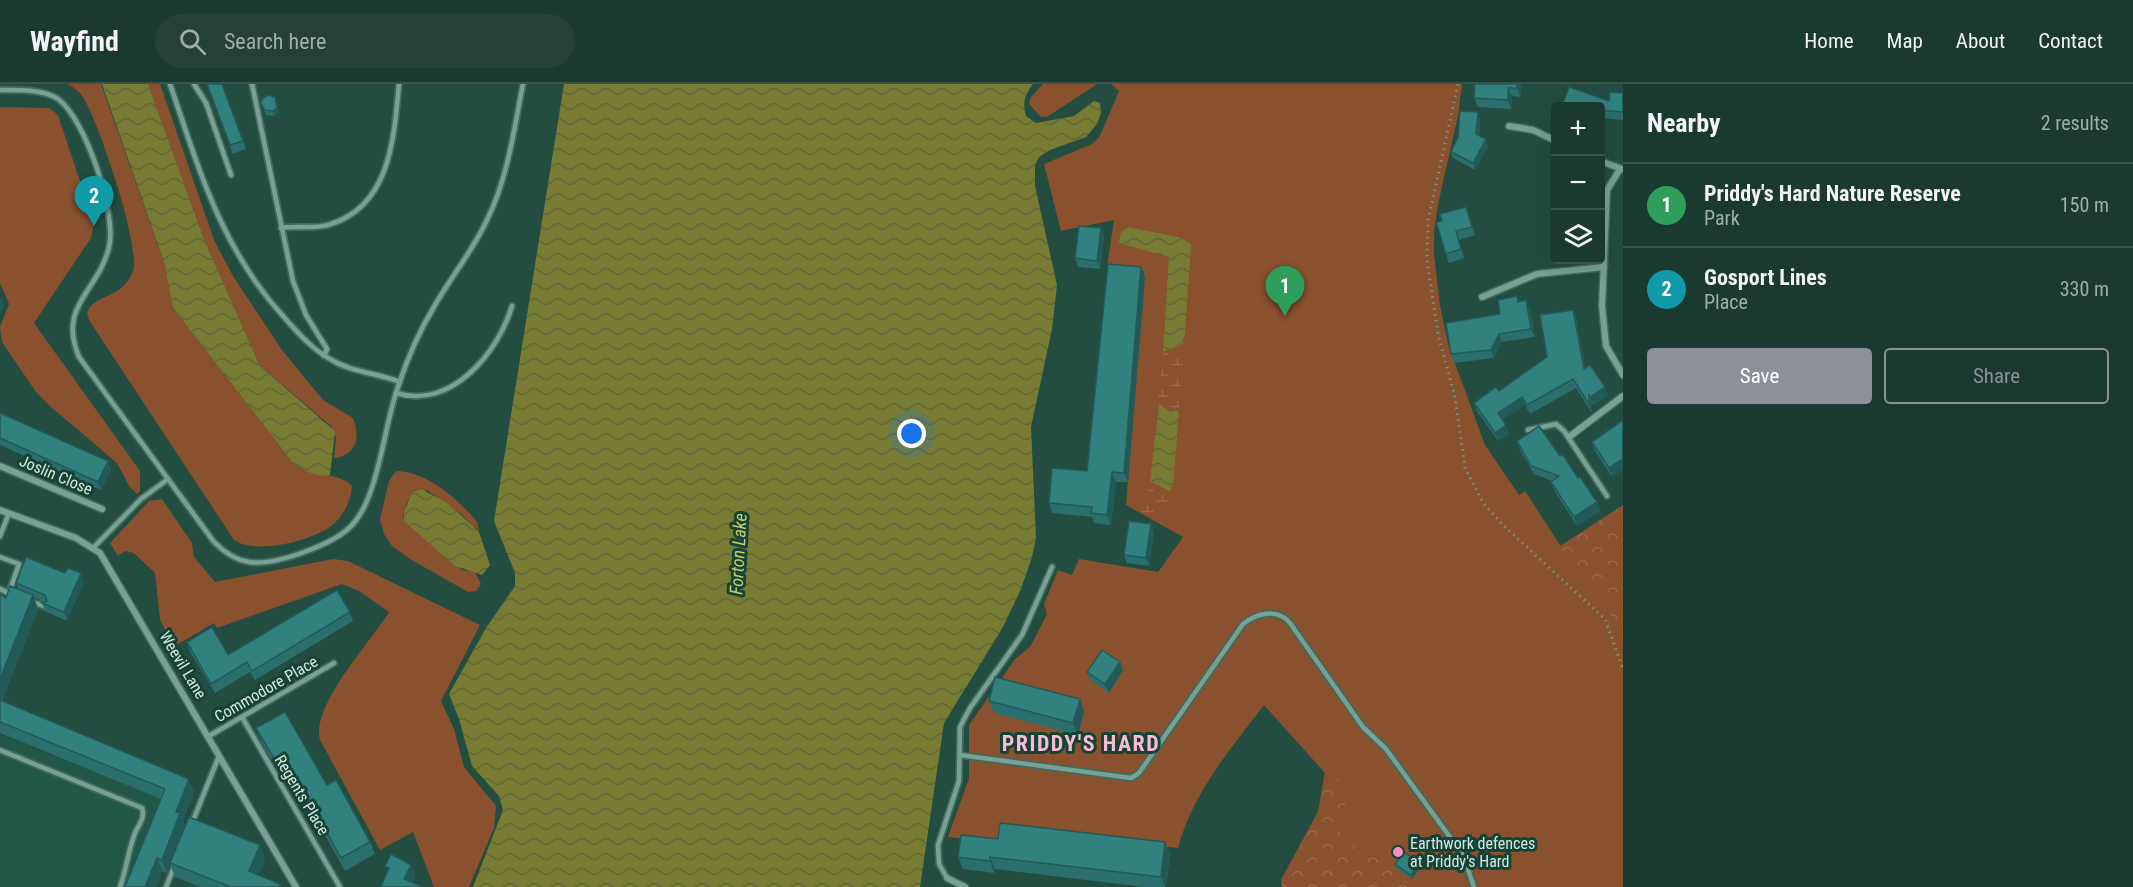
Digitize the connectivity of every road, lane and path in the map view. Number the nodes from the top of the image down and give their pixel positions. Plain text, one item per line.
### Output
1 (170, 84) edge
2 (194, 84) edge
3 (252, 84) edge
4 (399, 84) edge
5 (523, 84) edge
6 (1458, 84) edge
7 (0, 90) edge
8 (1509, 126) dead end
9 (1551, 139) edge
10 (1605, 163) edge
11 (1621, 169) edge
12 (231, 175) dead end
13 (280, 228) junction
14 (1604, 267) junction
15 (1482, 297) dead end
16 (512, 306) dead end
17 (324, 356) junction
18 (1623, 375) edge
19 (400, 382) junction
20 (396, 393) junction
21 (1623, 396) edge
22 (1528, 430) edge
23 (1569, 437) junction
24 (0, 466) edge
25 (168, 479) junction
26 (1607, 496) dead end
27 (102, 509) dead end
28 (0, 510) edge
29 (9, 513) junction
30 (0, 536) edge
31 (94, 547) junction
32 (0, 557) edge
33 (1052, 567) dead end
34 (0, 589) edge
35 (9, 593) junction
36 (18, 597) edge
37 (27, 600) edge
38 (46, 607) edge
39 (334, 663) dead end
40 (1623, 669) edge
41 (242, 717) junction
42 (209, 736) junction
43 (0, 750) edge
44 (220, 754) junction
45 (960, 755) junction
46 (189, 832) edge
47 (180, 854) edge
48 (947, 878) joint
49 (120, 887) edge
50 (166, 887) edge
51 (296, 887) edge
52 (340, 887) edge
53 (965, 887) edge
54 (1474, 887) edge

1 - 17 lane
2 - 12 lane
3 - 13 lane
4 - 13 lane
5 - 19 lane
6 - 40 path
7 - 25 lane
8 - 9 street
10 - 11 street
11 - 14 street
13 - 17 lane
14 - 15 street
14 - 18 street
16 - 20 lane
17 - 19 lane
19 - 20 lane
20 - 25 lane
21 - 23 street
22 - 23 lane
23 - 26 lane
24 - 27 street, Joslin Close
25 - 31 lane
28 - 29 street
29 - 30 lane
29 - 31 street
31 - 42 street, Weevil Lane
32 - 35 lane
33 - 45 lane
34 - 35 lane
35 - 36 lane
37 - 38 lane
39 - 41 lane, Commodore Place
41 - 42 lane, Commodore Place
41 - 52 lane, Regents Place
42 - 44 street, Weevil Lane
43 - 49 lane
44 - 46 lane
44 - 51 street, Weevil Lane
45 - 48 lane
45 - 54 lane
47 - 50 lane
48 - 53 street

